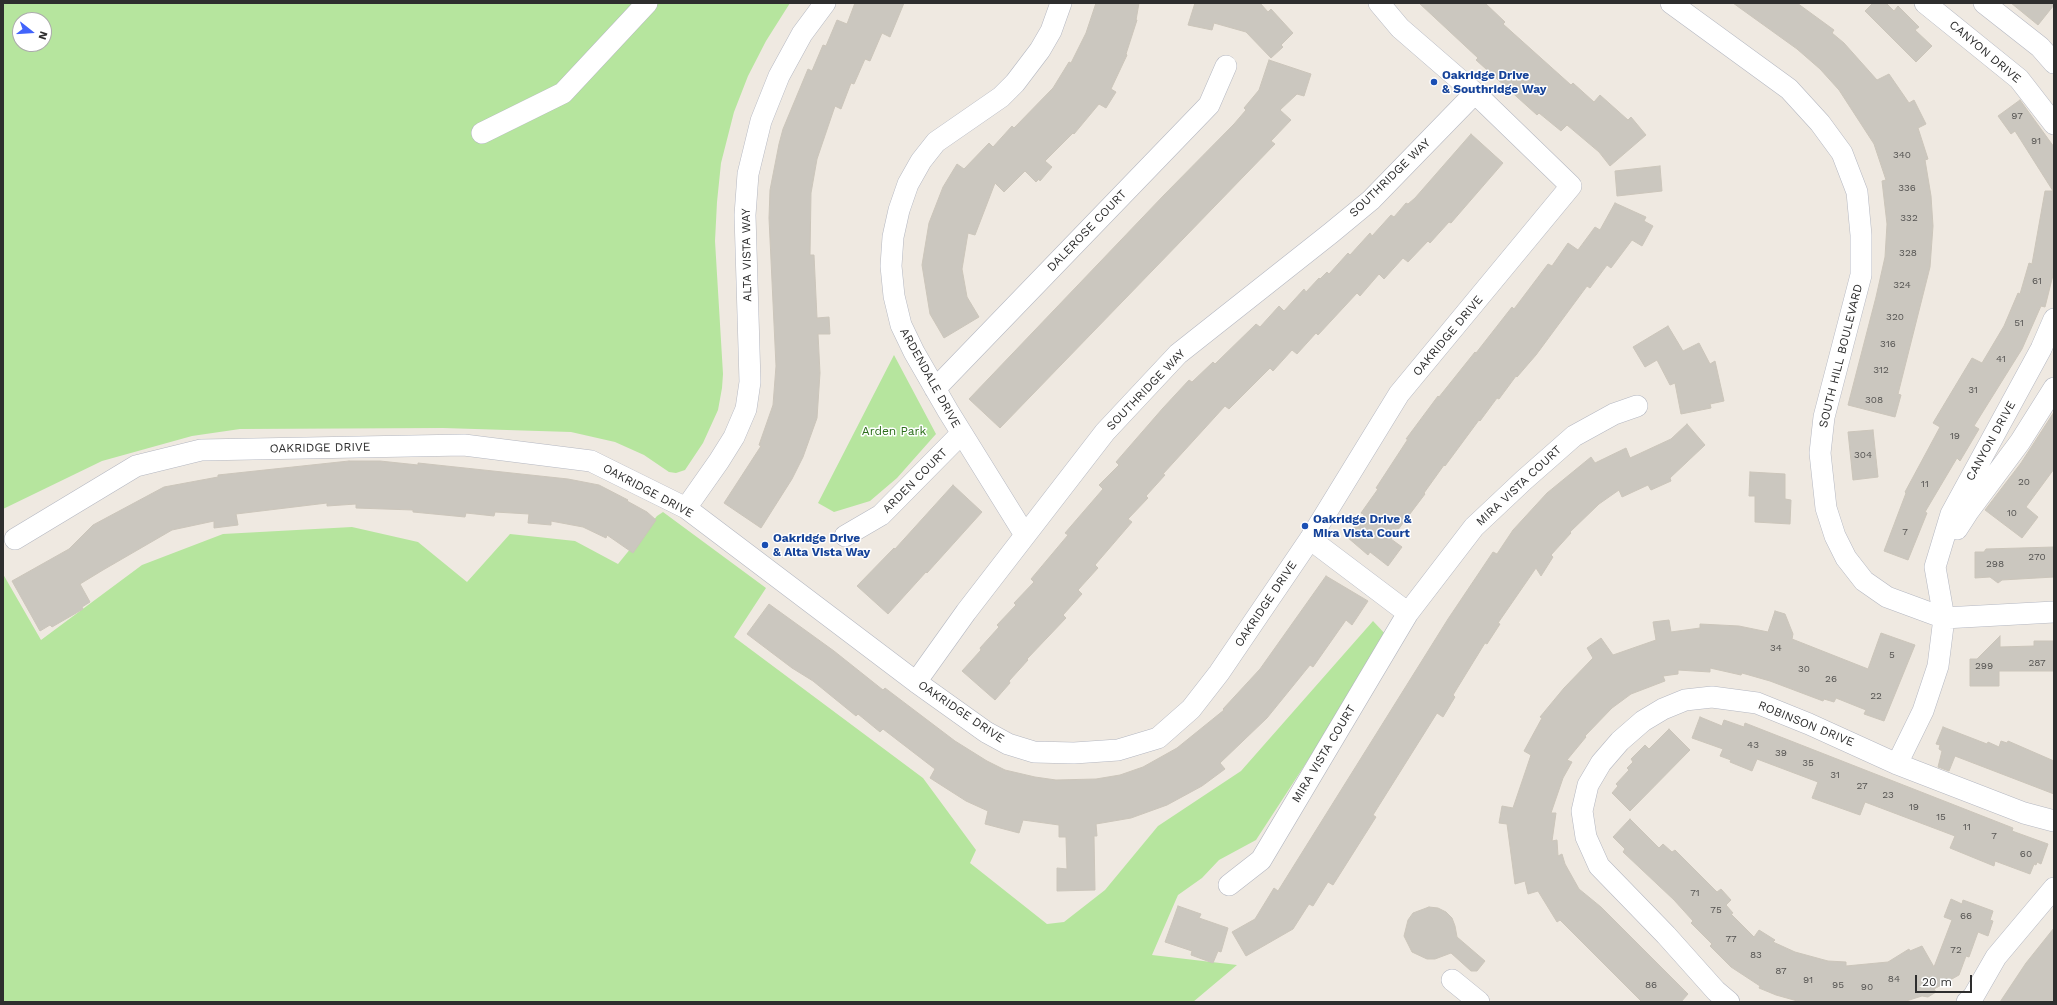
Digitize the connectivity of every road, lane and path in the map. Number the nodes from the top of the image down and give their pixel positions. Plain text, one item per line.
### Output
1 (647, 3) edge
2 (825, 3) edge
3 (1061, 3) edge
4 (1379, 3) edge
5 (1671, 3) edge
6 (1925, 3) edge
7 (1984, 3) edge
8 (2054, 63) edge
9 (1226, 66) dead end
10 (1475, 93) junction
11 (2054, 124) edge
12 (482, 133) dead end
13 (2054, 319) edge
14 (2054, 388) edge
15 (935, 389) junction
16 (1637, 406) dead end
17 (961, 434) junction
18 (686, 508) junction
19 (1025, 535) junction
20 (845, 536) dead end
21 (15, 539) dead end
22 (1310, 539) junction
23 (1935, 567) junction
24 (2054, 612) edge
25 (1408, 613) junction
26 (1944, 618) junction
27 (916, 682) junction
28 (1896, 764) junction
29 (2054, 821) edge
30 (1229, 885) dead end
31 (2054, 888) edge
32 (1452, 980) dead end
33 (1479, 1002) edge
34 (1729, 1002) edge
35 (1966, 1002) edge

1 - 12 street
2 - 18 street, ALTA VISTA WAY
3 - 15 street, ARDENDALE DRIVE
4 - 10 street, OAKRIDGE DRIVE
5 - 26 street, SOUTH HILL BOULEVARD
6 - 11 street, CANYON DRIVE
7 - 8 street
9 - 15 street, DALEROSE COURT
10 - 19 street, SOUTHRIDGE WAY
10 - 22 street, OAKRIDGE DRIVE
13 - 23 street, CANYON DRIVE
14 - 23 street, CANYON DRIVE
15 - 17 street, ARDENDALE DRIVE
16 - 25 street, MIRA VISTA COURT
17 - 19 street, ARDENDALE DRIVE
17 - 20 street, ARDEN COURT
18 - 21 street, OAKRIDGE DRIVE
18 - 27 street, OAKRIDGE DRIVE
19 - 27 street, SOUTHRIDGE WAY
22 - 25 street
22 - 27 street, OAKRIDGE DRIVE
23 - 26 street, CANYON DRIVE
24 - 26 street, SOUTH HILL BOULEVARD
25 - 30 street, MIRA VISTA COURT
26 - 28 street, CANYON DRIVE
28 - 29 street, ROBINSON DRIVE
28 - 34 street, ROBINSON DRIVE
31 - 35 street
32 - 33 street

